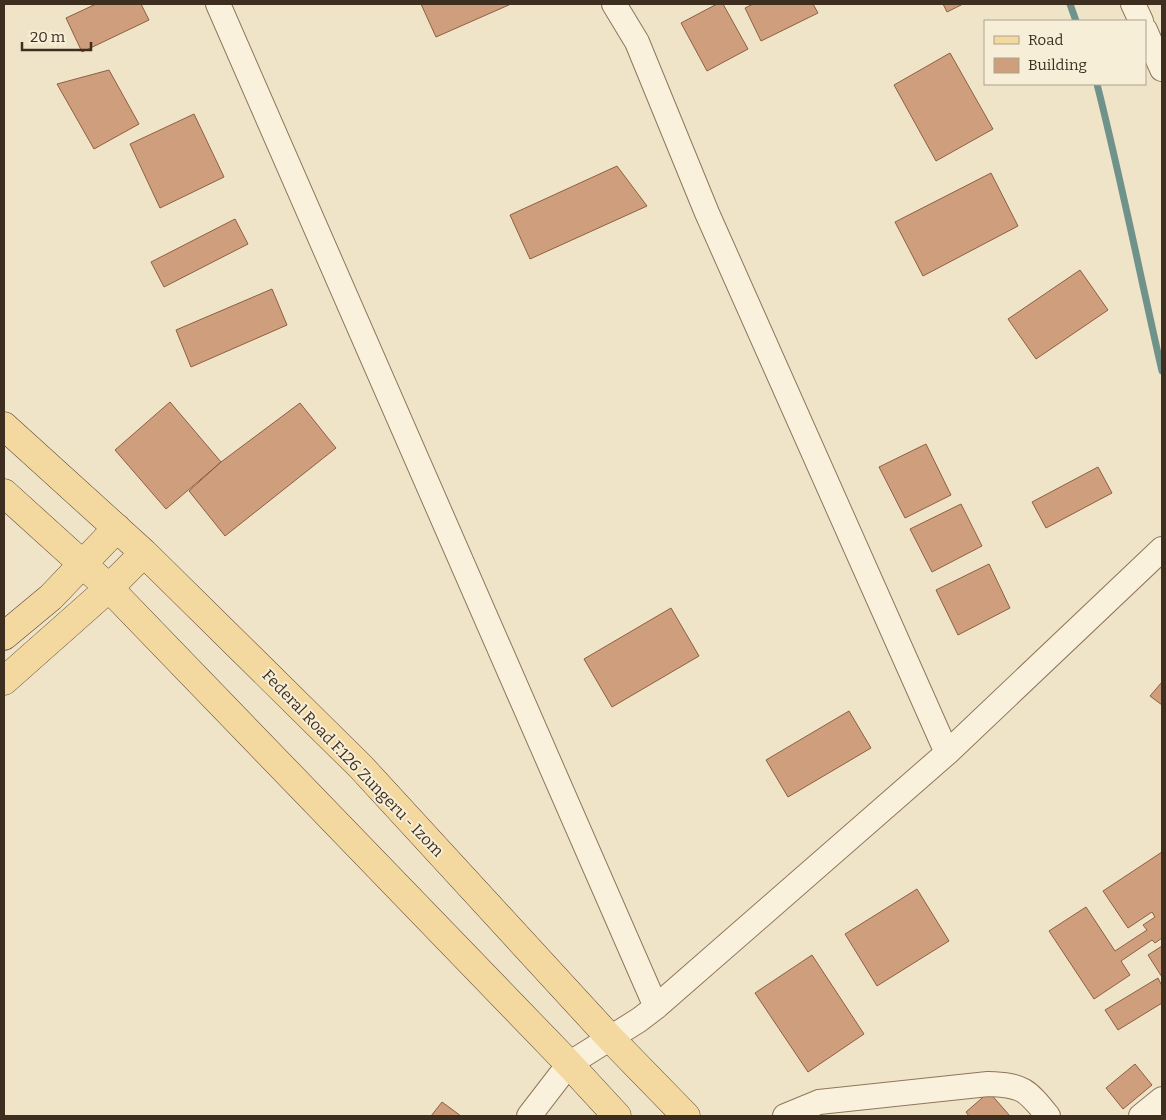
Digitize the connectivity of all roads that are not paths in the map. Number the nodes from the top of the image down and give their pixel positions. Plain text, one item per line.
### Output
1 (218, 4) edge
2 (614, 4) edge
3 (1133, 4) edge
4 (1141, 20) edge
5 (1146, 32) edge
6 (1162, 69) edge
7 (4, 426) edge
8 (4, 493) edge
9 (117, 528) junction
10 (1162, 549) edge
11 (144, 553) junction
12 (83, 564) junction
13 (109, 588) junction
14 (4, 636) edge
15 (4, 681) edge
16 (947, 753) junction
17 (656, 1007) junction
18 (610, 1038) junction
19 (569, 1064) junction
20 (1162, 1099) edge
21 (529, 1116) edge
22 (617, 1116) edge
23 (686, 1116) edge
24 (785, 1116) edge
25 (1048, 1116) edge
26 (1141, 1116) edge

1 - 17 street
2 - 16 street
3 - 4 street
5 - 6 street
7 - 9 main road, Federal Road F.126 Zungeru - Izom
8 - 12 main road
9 - 11 main road, Federal Road F.126 Zungeru - Izom
9 - 12 main road
10 - 16 street
11 - 13 main road
11 - 18 main road, Federal Road F.126 Zungeru - Izom
12 - 13 main road
12 - 14 main road
13 - 15 main road
13 - 19 main road
16 - 17 street
17 - 18 street
18 - 19 street
18 - 23 main road, Federal Road F.126 Zungeru - Izom
19 - 21 street
19 - 22 main road
20 - 26 street
24 - 25 street

